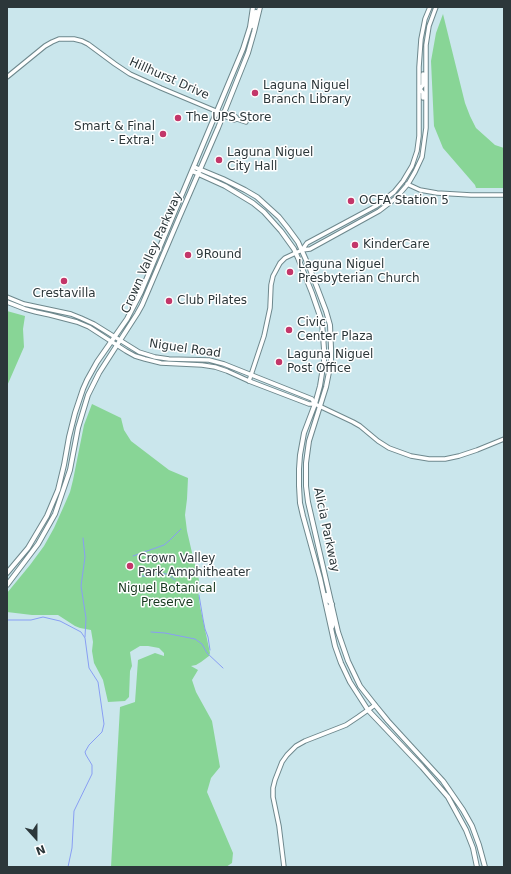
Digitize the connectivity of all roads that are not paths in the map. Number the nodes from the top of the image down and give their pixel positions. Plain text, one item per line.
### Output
1 (253, 7) edge
2 (259, 7) edge
3 (430, 7) edge
4 (436, 7) edge
5 (250, 27) junction
6 (425, 70) junction
7 (7, 77) edge
8 (420, 89) junction
9 (216, 111) junction
10 (223, 114) junction
11 (426, 118) junction
12 (246, 122) dead end
13 (193, 169) junction
14 (200, 169) junction
15 (198, 174) junction
16 (403, 181) junction
17 (408, 184) junction
18 (504, 195) edge
19 (257, 197) junction
20 (253, 203) junction
21 (302, 250) junction
22 (295, 253) junction
23 (154, 260) junction
24 (160, 262) junction
25 (7, 297) edge
26 (7, 302) edge
27 (316, 305) junction
28 (50, 310) junction
29 (326, 313) junction
30 (50, 314) junction
31 (322, 322) junction
32 (115, 337) junction
33 (120, 340) junction
34 (112, 342) junction
35 (116, 345) junction
36 (192, 359) junction
37 (183, 364) junction
38 (202, 364) junction
39 (251, 375) junction
40 (249, 381) junction
41 (316, 404) junction
42 (321, 406) junction
43 (504, 439) edge
44 (7, 573) edge
45 (320, 578) junction
46 (7, 584) edge
47 (332, 604) junction
48 (331, 629) junction
49 (375, 706) junction
50 (368, 710) junction
51 (402, 747) junction
52 (413, 748) junction
53 (411, 756) junction
54 (455, 809) junction
55 (463, 810) junction
56 (461, 820) junction
57 (284, 867) edge
58 (477, 867) edge
59 (485, 867) edge

1 - 5 main road, Crown Valley Parkway
2 - 5 main road
2 - 10 main road, Crown Valley Parkway
3 - 8 main road
4 - 6 main road
5 - 9 main road, Crown Valley Parkway
6 - 8 main road
6 - 11 main road
7 - 9 main road, Hillhurst Drive
8 - 11 main road
8 - 16 main road
9 - 10 main road, Hillhurst Drive
9 - 13 main road, Crown Valley Parkway
10 - 12 main road
10 - 14 main road, Crown Valley Parkway
11 - 17 main road
13 - 14 main road, Alicia Parkway
13 - 15 main road, Alicia Parkway
13 - 23 main road, Crown Valley Parkway
14 - 15 main road, Crown Valley Parkway
14 - 19 main road, Alicia Parkway
15 - 20 main road, Alicia Parkway
15 - 24 main road, Crown Valley Parkway
16 - 17 main road
16 - 21 main road
17 - 18 main road
17 - 21 main road
19 - 20 main road
19 - 21 main road, Alicia Parkway
20 - 22 main road, Alicia Parkway
21 - 22 main road
21 - 29 main road, Alicia Parkway
22 - 27 main road, Alicia Parkway
22 - 39 main road
23 - 24 main road
23 - 32 main road, Crown Valley Parkway
24 - 33 main road, Crown Valley Parkway
25 - 28 main road, Niguel Road
26 - 30 main road, Niguel Road
27 - 29 main road
27 - 31 main road, Alicia Parkway
28 - 30 main road
28 - 32 main road, Niguel Road
29 - 31 main road
29 - 42 main road, Alicia Parkway
30 - 34 main road, Niguel Road
31 - 41 main road, Alicia Parkway
32 - 33 main road, Niguel Road
32 - 34 main road, Crown Valley Parkway
33 - 35 main road, Crown Valley Parkway
33 - 36 main road, Niguel Road
34 - 35 main road, Niguel Road
34 - 44 main road, Crown Valley Parkway
35 - 37 main road, Niguel Road
35 - 46 main road, Crown Valley Parkway
36 - 37 main road
36 - 38 main road
36 - 39 main road, Niguel Road
37 - 38 main road, Niguel Road
38 - 40 main road, Niguel Road
39 - 40 main road
39 - 41 main road, Niguel Road
40 - 41 main road, Niguel Road
41 - 42 main road, Niguel Road
41 - 45 main road, Alicia Parkway
42 - 43 main road, Niguel Road
42 - 47 main road, Alicia Parkway
45 - 47 main road
45 - 48 main road, Alicia Parkway
47 - 48 main road
47 - 49 main road, Alicia Parkway
48 - 50 main road, Alicia Parkway
49 - 50 main road
49 - 52 main road, Alicia Parkway
50 - 51 main road, Alicia Parkway
50 - 57 main road
51 - 52 main road
51 - 53 main road, Alicia Parkway
52 - 53 main road
52 - 55 main road, Alicia Parkway
53 - 54 main road, Alicia Parkway
54 - 55 main road
54 - 56 main road, Alicia Parkway
55 - 56 main road
55 - 59 main road, Alicia Parkway
56 - 58 main road, Alicia Parkway

